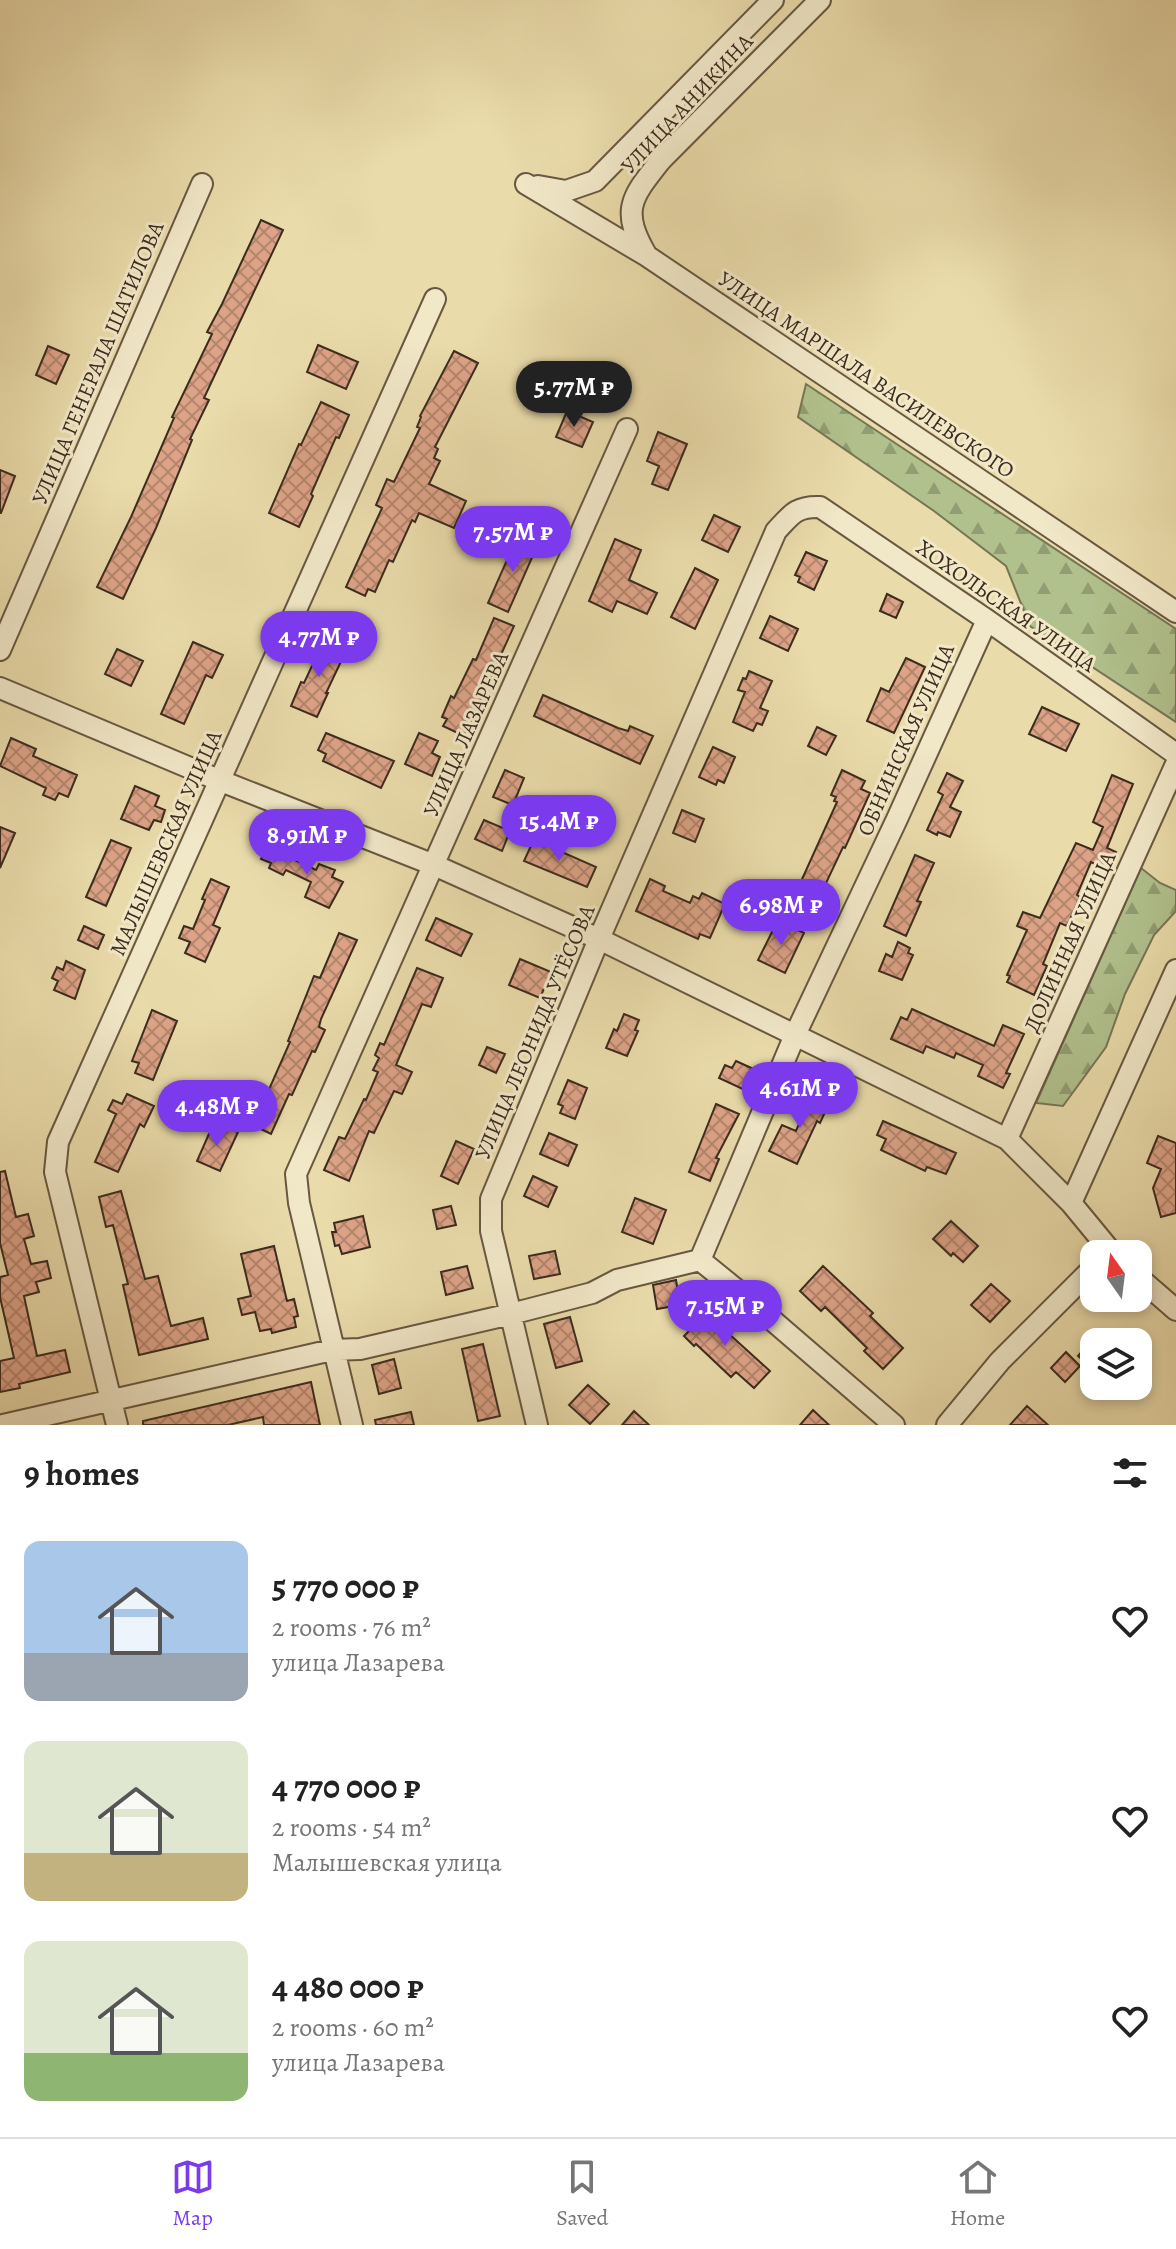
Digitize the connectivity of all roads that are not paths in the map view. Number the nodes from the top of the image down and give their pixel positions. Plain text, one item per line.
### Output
1 (773, 0) edge
2 (820, 0) edge
3 (202, 184) dead end
4 (526, 184) joint
5 (647, 256) junction
6 (435, 299) dead end
7 (627, 429) dead end
8 (805, 507) joint
9 (1176, 612) edge
10 (987, 620) junction
11 (0, 650) edge
12 (0, 688) edge
13 (1176, 754) edge
14 (1176, 764) edge
15 (221, 781) junction
16 (434, 865) junction
17 (599, 939) junction
18 (1176, 970) edge
19 (795, 1035) junction
20 (1007, 1139) junction
21 (1071, 1203) junction
22 (1101, 1240) edge
23 (700, 1260) junction
24 (1080, 1281) edge
25 (1152, 1289) edge
26 (1176, 1310) edge
27 (511, 1314) junction
28 (332, 1350) junction
29 (110, 1401) junction
30 (3, 1425) edge
31 (117, 1425) edge
32 (352, 1425) edge
33 (537, 1425) edge
34 (894, 1425) edge
35 (947, 1425) edge

1 - 4 street, УЛИЦА АНИКИНА
2 - 5 street, УЛИЦА АНИКИНА
3 - 11 street, УЛИЦА ГЕНЕРАЛА ШАТИЛОВА
4 - 5 street, УЛИЦА МАРШАЛА ВАСИЛЕВСКОГО
5 - 9 street, УЛИЦА МАРШАЛА ВАСИЛЕВСКОГО
6 - 15 street, МАЛЫШЕВСКАЯ УЛИЦА
7 - 16 street, УЛИЦА ЛАЗАРЕВА
8 - 10 street, ХОХОЛЬСКАЯ УЛИЦА
8 - 17 street, УЛИЦА ЛЕОНИДА УТЁСОВА
10 - 13 street, ХОХОЛЬСКАЯ УЛИЦА
10 - 19 street, ОБНИНСКАЯ УЛИЦА
12 - 15 street
14 - 20 street, ДОЛИННАЯ УЛИЦА
15 - 16 street
15 - 29 street, МАЛЫШЕВСКАЯ УЛИЦА
16 - 17 street
16 - 28 street, УЛИЦА ЛАЗАРЕВА
17 - 19 street
17 - 27 street, УЛИЦА ЛЕОНИДА УТЁСОВА
18 - 21 street
19 - 20 street
19 - 23 street, ОБНИНСКАЯ УЛИЦА
20 - 21 street
21 - 22 street
23 - 27 street
23 - 34 street
24 - 35 street
25 - 26 street
27 - 28 street
27 - 33 street, УЛИЦА ЛЕОНИДА УТЁСОВА
28 - 29 street
28 - 32 street, УЛИЦА ЛАЗАРЕВА
29 - 30 street
29 - 31 street, МАЛЫШЕВСКАЯ УЛИЦА

